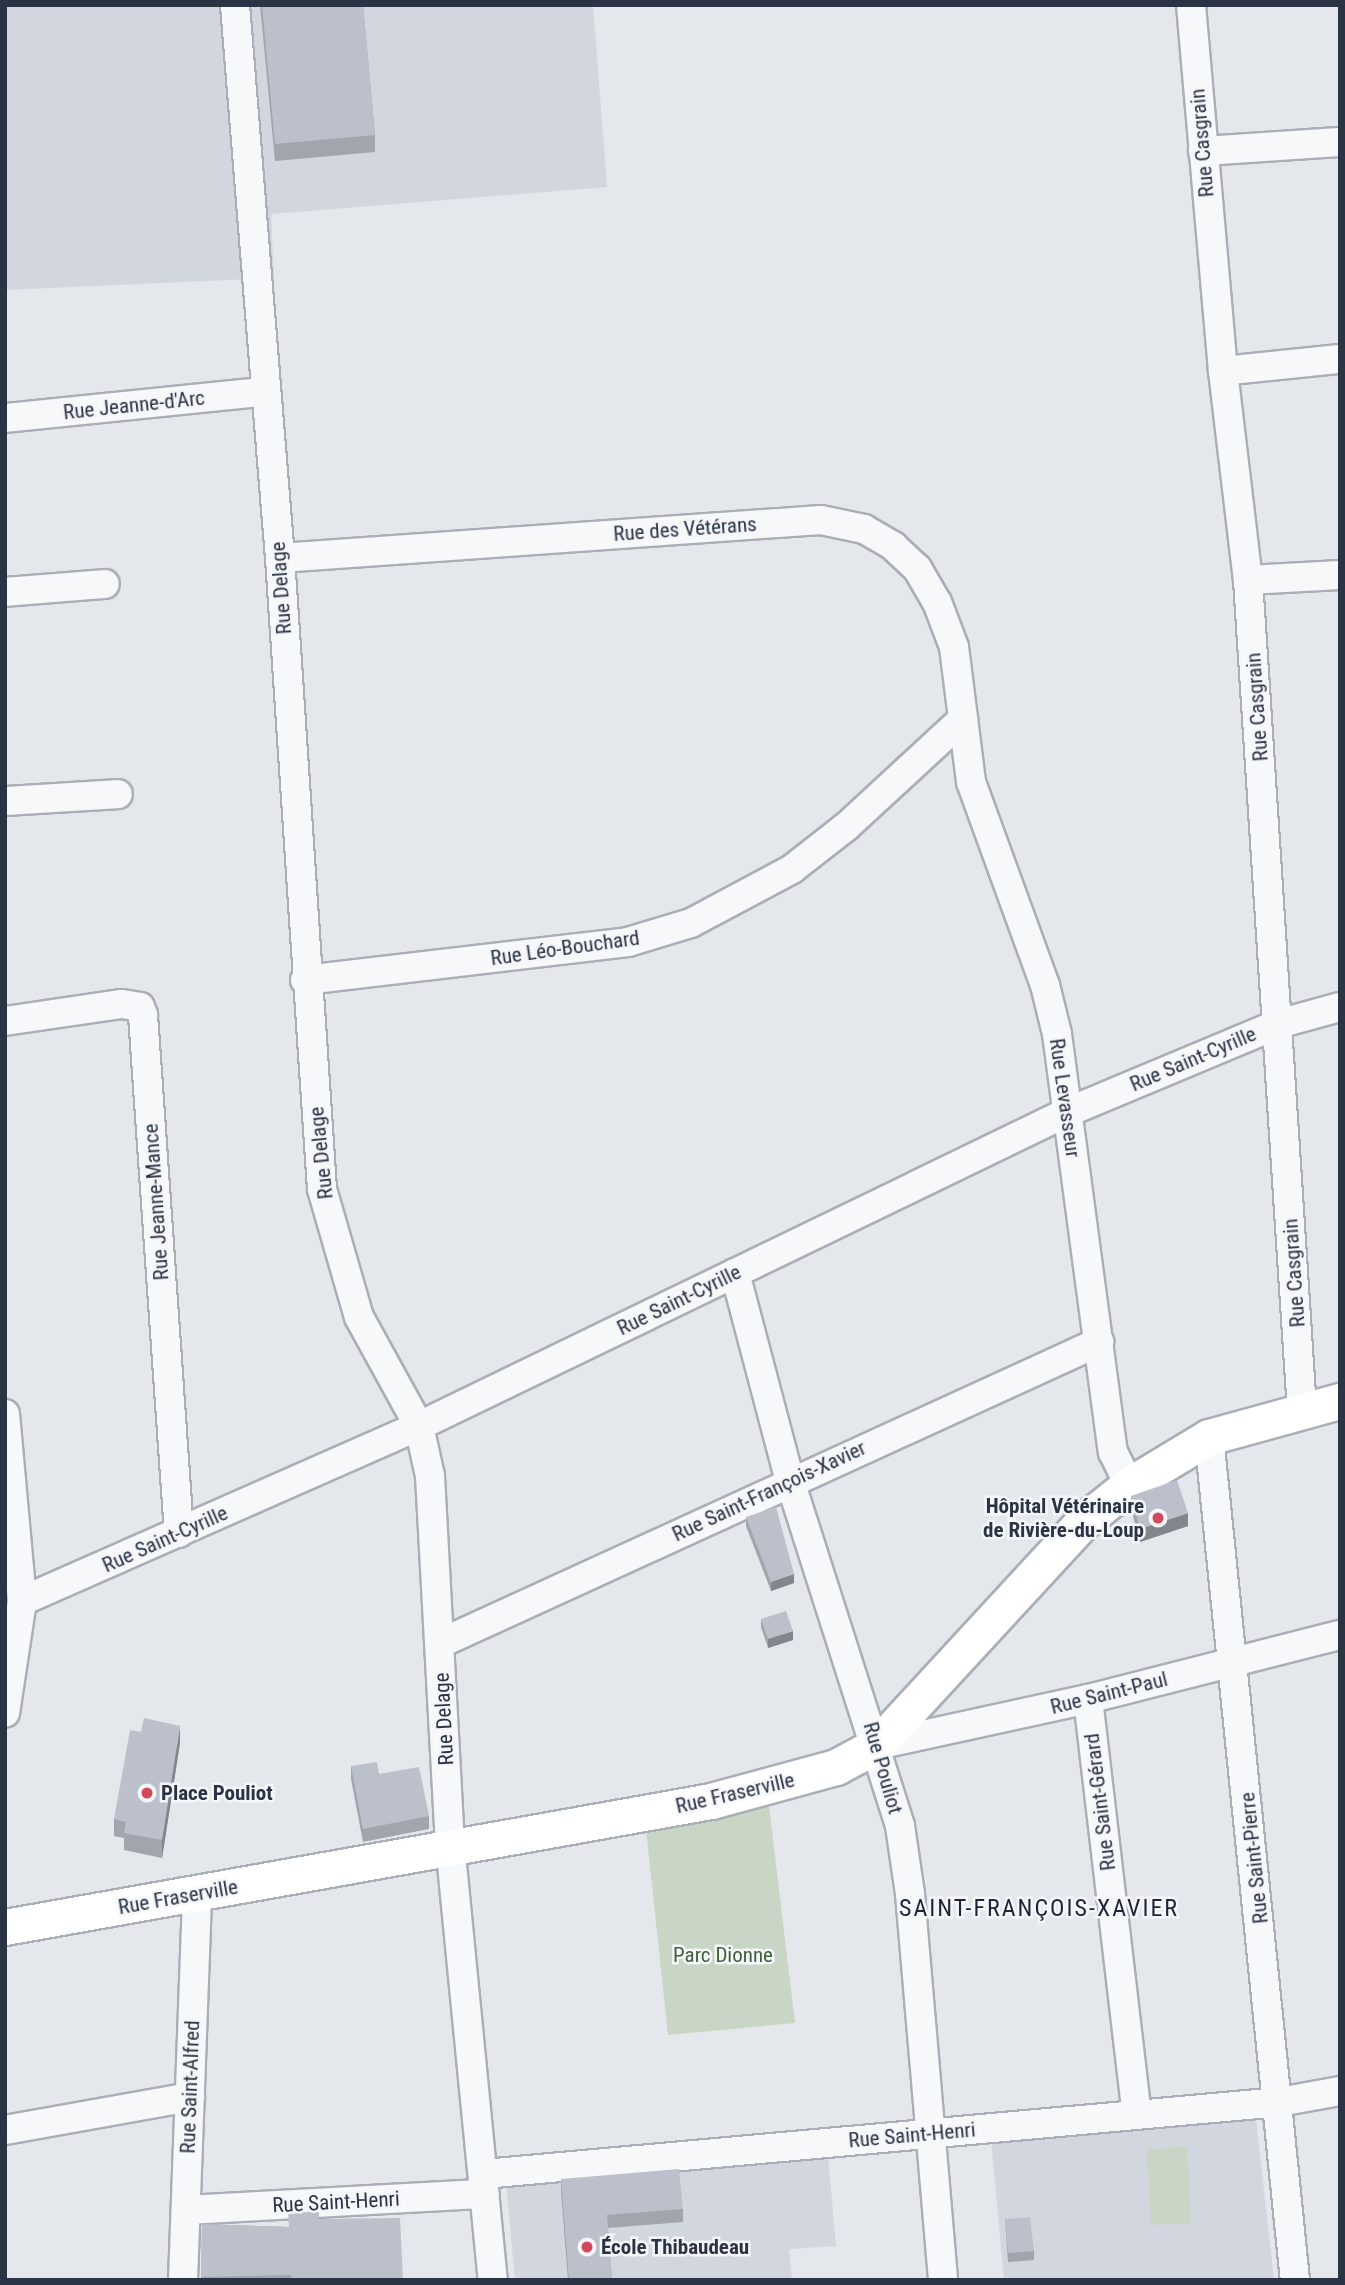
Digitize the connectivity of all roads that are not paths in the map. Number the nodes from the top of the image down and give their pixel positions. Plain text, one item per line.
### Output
1 (235, 5) edge
2 (1191, 5) edge
3 (1340, 142) edge
4 (1203, 151) junction
5 (1340, 359) edge
6 (1223, 371) junction
7 (263, 392) junction
8 (5, 418) edge
9 (280, 558) junction
10 (1340, 575) edge
11 (1248, 580) junction
12 (105, 584) dead end
13 (5, 592) edge
14 (963, 719) junction
15 (118, 794) dead end
16 (5, 802) edge
17 (305, 980) junction
18 (1340, 1007) edge
19 (5, 1021) edge
20 (1278, 1024) junction
21 (1068, 1112) junction
22 (735, 1273) junction
23 (1099, 1342) junction
24 (1340, 1401) edge
25 (1302, 1410) junction
26 (5, 1414) edge
27 (419, 1426) junction
28 (1209, 1437) junction
29 (790, 1481) junction
30 (1129, 1485) junction
31 (179, 1533) junction
32 (22, 1601) junction
33 (1340, 1635) edge
34 (441, 1643) junction
35 (1234, 1662) junction
36 (1088, 1699) junction
37 (5, 1713) edge
38 (877, 1745) junction
39 (450, 1844) junction
40 (197, 1895) junction
41 (5, 1927) edge
42 (1340, 2091) edge
43 (190, 2097) junction
44 (1279, 2102) junction
45 (1137, 2114) junction
46 (5, 2130) edge
47 (933, 2133) junction
48 (484, 2184) junction
49 (186, 2210) junction
50 (183, 2280) edge
51 (493, 2280) edge
52 (943, 2280) edge
53 (1295, 2280) edge

1 - 7 street, Rue Delage
2 - 4 street, Rue Casgrain
3 - 4 street
4 - 6 street, Rue Casgrain
5 - 6 street
6 - 11 street, Rue Casgrain
7 - 8 street, Rue Jeanne-d'Arc
7 - 9 street, Rue Delage
9 - 14 street, Rue des Vétérans
9 - 17 street, Rue Delage
10 - 11 street
11 - 20 street, Rue Casgrain
12 - 13 street
14 - 17 street, Rue Léo-Bouchard
14 - 21 street, Rue Levasseur
15 - 16 street
17 - 27 street, Rue Delage
18 - 20 street, Rue Saint-Cyrille
19 - 31 street, Rue Jeanne-Mance
20 - 21 street, Rue Saint-Cyrille
20 - 25 street, Rue Casgrain
21 - 22 street, Rue Saint-Cyrille
21 - 23 street, Rue Levasseur
22 - 27 street, Rue Saint-Cyrille
22 - 29 street, Rue Pouliot
23 - 29 street, Rue Saint-François-Xavier
23 - 30 street, Rue Levasseur
24 - 25 main road, Rue Fraserville
25 - 28 main road, Rue Fraserville
26 - 32 street
27 - 31 street, Rue Saint-Cyrille
27 - 34 street, Rue Delage
28 - 30 main road, Rue Fraserville
28 - 35 street, Rue Saint-Pierre
29 - 34 street, Rue Saint-François-Xavier
29 - 38 street, Rue Pouliot
30 - 38 main road, Rue Fraserville
31 - 32 street, Rue Saint-Cyrille
32 - 37 street
33 - 35 street, Rue Saint-Paul
34 - 39 street, Rue Delage
35 - 36 street, Rue Saint-Paul
35 - 44 street, Rue Saint-Pierre
36 - 38 street, Rue Saint-Paul
36 - 45 street, Rue Saint-Gérard
38 - 39 main road, Rue Fraserville
38 - 47 street, Rue Pouliot
39 - 40 main road, Rue Fraserville
39 - 48 street, Rue Delage
40 - 41 main road, Rue Fraserville
40 - 43 street, Rue Saint-Alfred
42 - 44 street, Rue Saint-Henri
43 - 46 street
43 - 49 street, Rue Saint-Alfred
44 - 45 street, Rue Saint-Henri
44 - 53 street, Rue Saint-Pierre
45 - 47 street, Rue Saint-Henri
47 - 48 street, Rue Saint-Henri
47 - 52 street, Rue Pouliot
48 - 49 street, Rue Saint-Henri
48 - 51 street, Rue Delage
49 - 50 street, Rue Saint-Alfred

